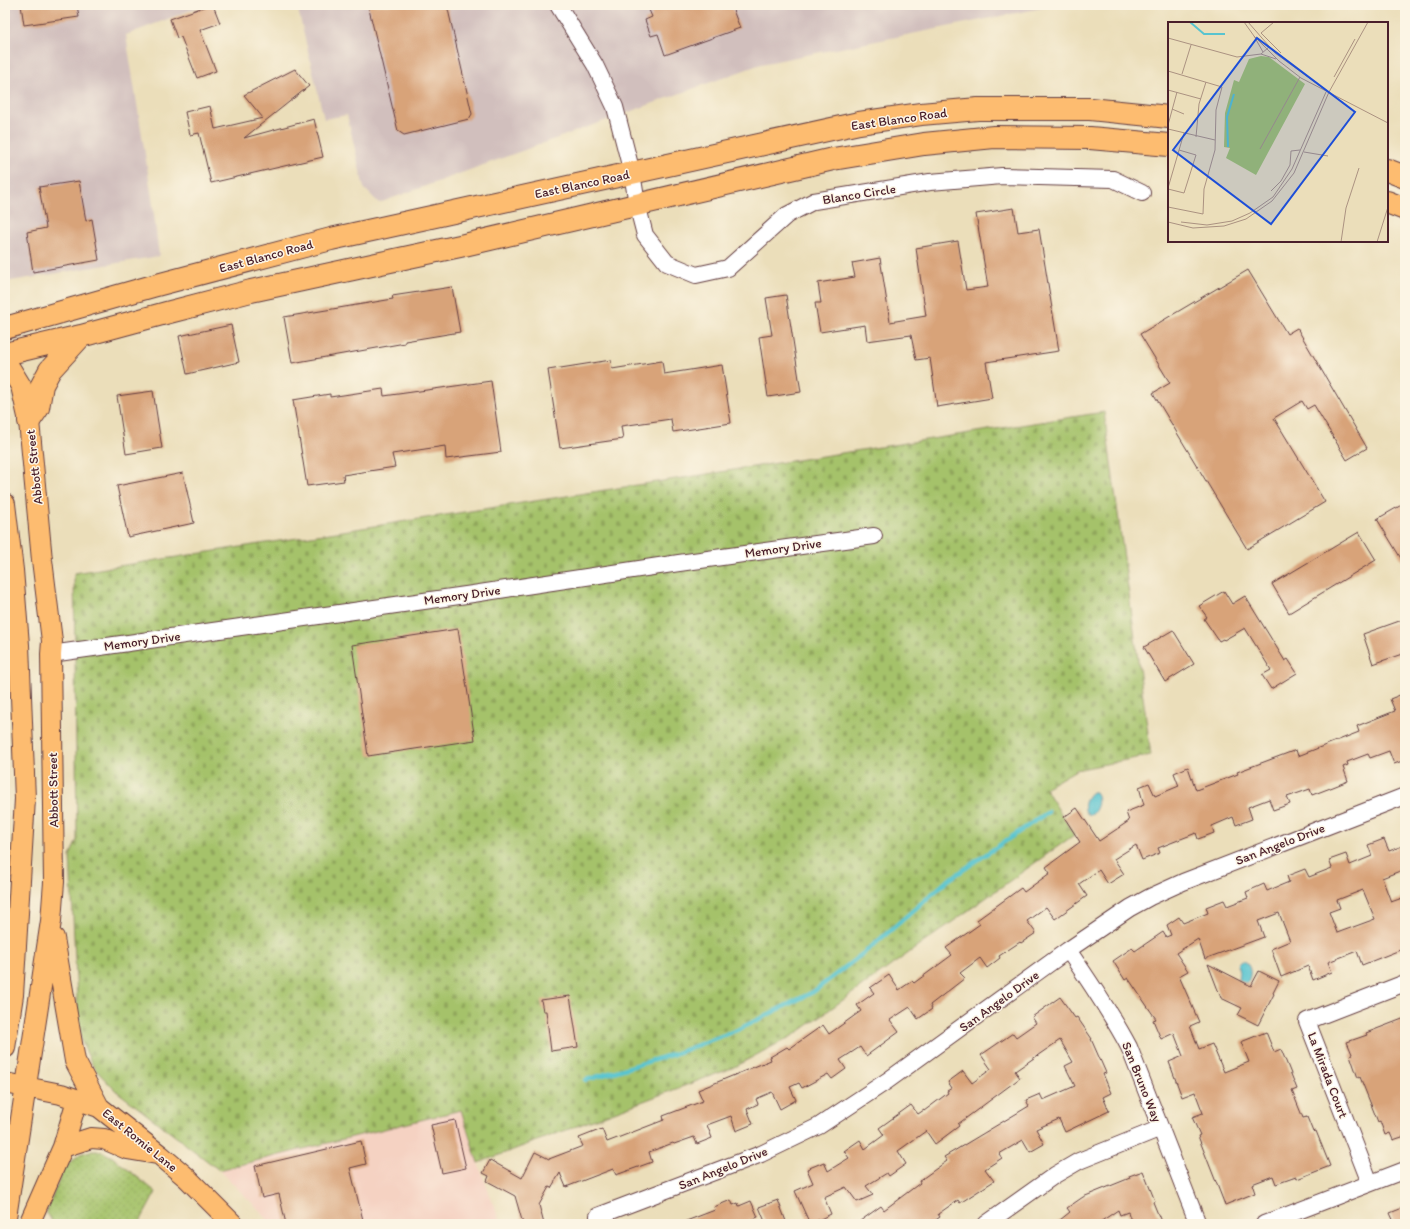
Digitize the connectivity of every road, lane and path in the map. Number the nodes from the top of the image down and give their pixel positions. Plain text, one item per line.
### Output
1 (558, 5) edge
2 (1168, 118) edge
3 (1168, 145) edge
4 (1388, 170) edge
5 (632, 173) junction
6 (1405, 177) edge
7 (1142, 193) dead end
8 (1388, 202) edge
9 (637, 204) junction
10 (1405, 209) edge
11 (5, 328) edge
12 (81, 336) junction
13 (5, 354) edge
14 (5, 360) edge
15 (29, 421) junction
16 (5, 504) edge
17 (874, 536) dead end
18 (51, 654) junction
19 (1405, 796) edge
20 (51, 921) junction
21 (1068, 950) junction
22 (1405, 983) edge
23 (5, 1048) edge
24 (5, 1083) edge
25 (26, 1087) junction
26 (77, 1100) junction
27 (99, 1106) junction
28 (1161, 1128) junction
29 (62, 1147) junction
30 (160, 1155) junction
31 (1405, 1170) edge
32 (1370, 1183) junction
33 (600, 1220) edge
34 (5, 1224) edge
35 (29, 1224) edge
36 (233, 1224) edge
37 (986, 1224) edge
38 (1198, 1224) edge
39 (1264, 1224) edge

1 - 5 street, Blanco Circle
2 - 5 highway, East Blanco Road
3 - 9 highway
4 - 6 highway
5 - 9 street, Blanco Circle
5 - 11 highway, East Blanco Road
7 - 9 street, Blanco Circle
8 - 10 highway
9 - 12 highway
12 - 13 highway
12 - 15 highway
14 - 15 main road, Abbott Street
15 - 18 main road, Abbott Street
16 - 23 main road
17 - 18 street, Memory Drive
18 - 20 main road, Abbott Street
19 - 21 street, San Angelo Drive
20 - 25 main road, Abbott Street
20 - 27 main road
21 - 28 street, San Bruno Way
21 - 33 street, San Angelo Drive
22 - 32 street, La Mirada Court
24 - 25 main road, East Romie Lane
25 - 26 main road, East Romie Lane
25 - 34 main road, Abbott Street
26 - 27 main road, East Romie Lane
26 - 29 main road
27 - 30 main road, East Romie Lane
28 - 37 street
28 - 38 street, San Bruno Way
29 - 30 main road
29 - 35 main road
30 - 36 main road, East Romie Lane
31 - 32 street
32 - 39 street

